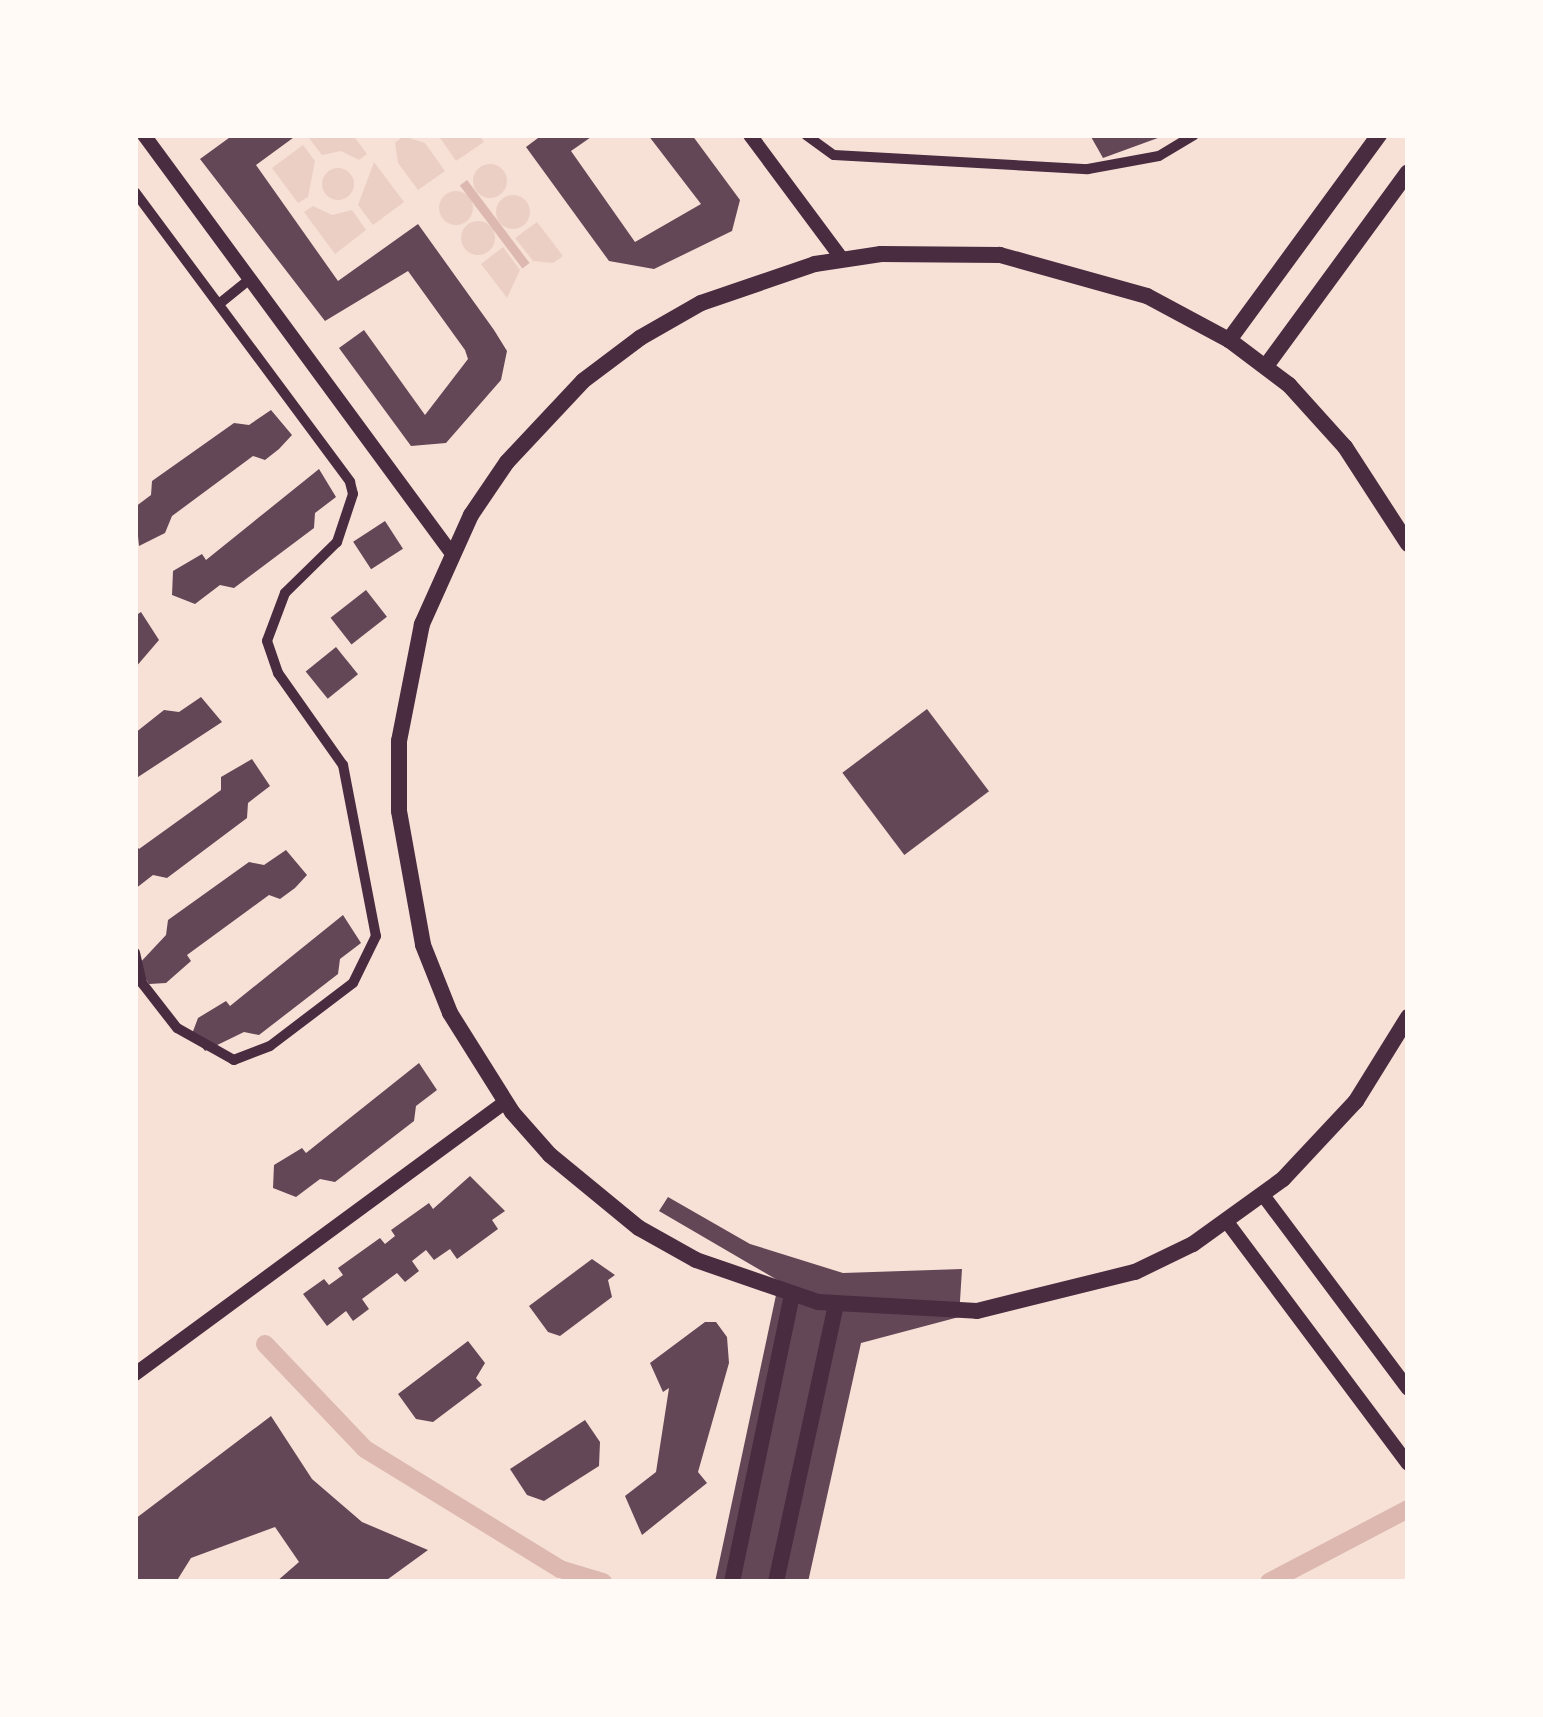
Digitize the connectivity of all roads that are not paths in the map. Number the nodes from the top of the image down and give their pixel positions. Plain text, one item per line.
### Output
1 (144, 135) edge
2 (750, 135) edge
3 (806, 135) edge
4 (1193, 135) edge
5 (1379, 135) edge
6 (1408, 172) edge
7 (135, 192) edge
8 (843, 260) junction
9 (250, 279) junction
10 (219, 304) junction
11 (1229, 340) junction
12 (1265, 366) junction
13 (1408, 544) edge
14 (452, 554) junction
15 (135, 953) edge
16 (1408, 1017) edge
17 (505, 1102) junction
18 (1264, 1195) junction
19 (1227, 1222) junction
20 (792, 1294) junction
21 (836, 1305) junction
22 (135, 1374) edge
23 (1408, 1389) edge
24 (1407, 1462) edge
25 (732, 1582) edge
26 (776, 1582) edge

1 - 9 street
2 - 8 street
3 - 4 street
5 - 11 main road
6 - 12 main road
7 - 10 street
8 - 11 main road
8 - 14 main road
9 - 10 street
9 - 14 street
10 - 15 street
11 - 12 main road
12 - 13 main road
14 - 17 main road
16 - 18 main road
17 - 20 main road
17 - 22 street
18 - 19 main road
18 - 23 street
19 - 21 main road
19 - 24 street
20 - 21 main road
20 - 25 main road
21 - 26 main road

